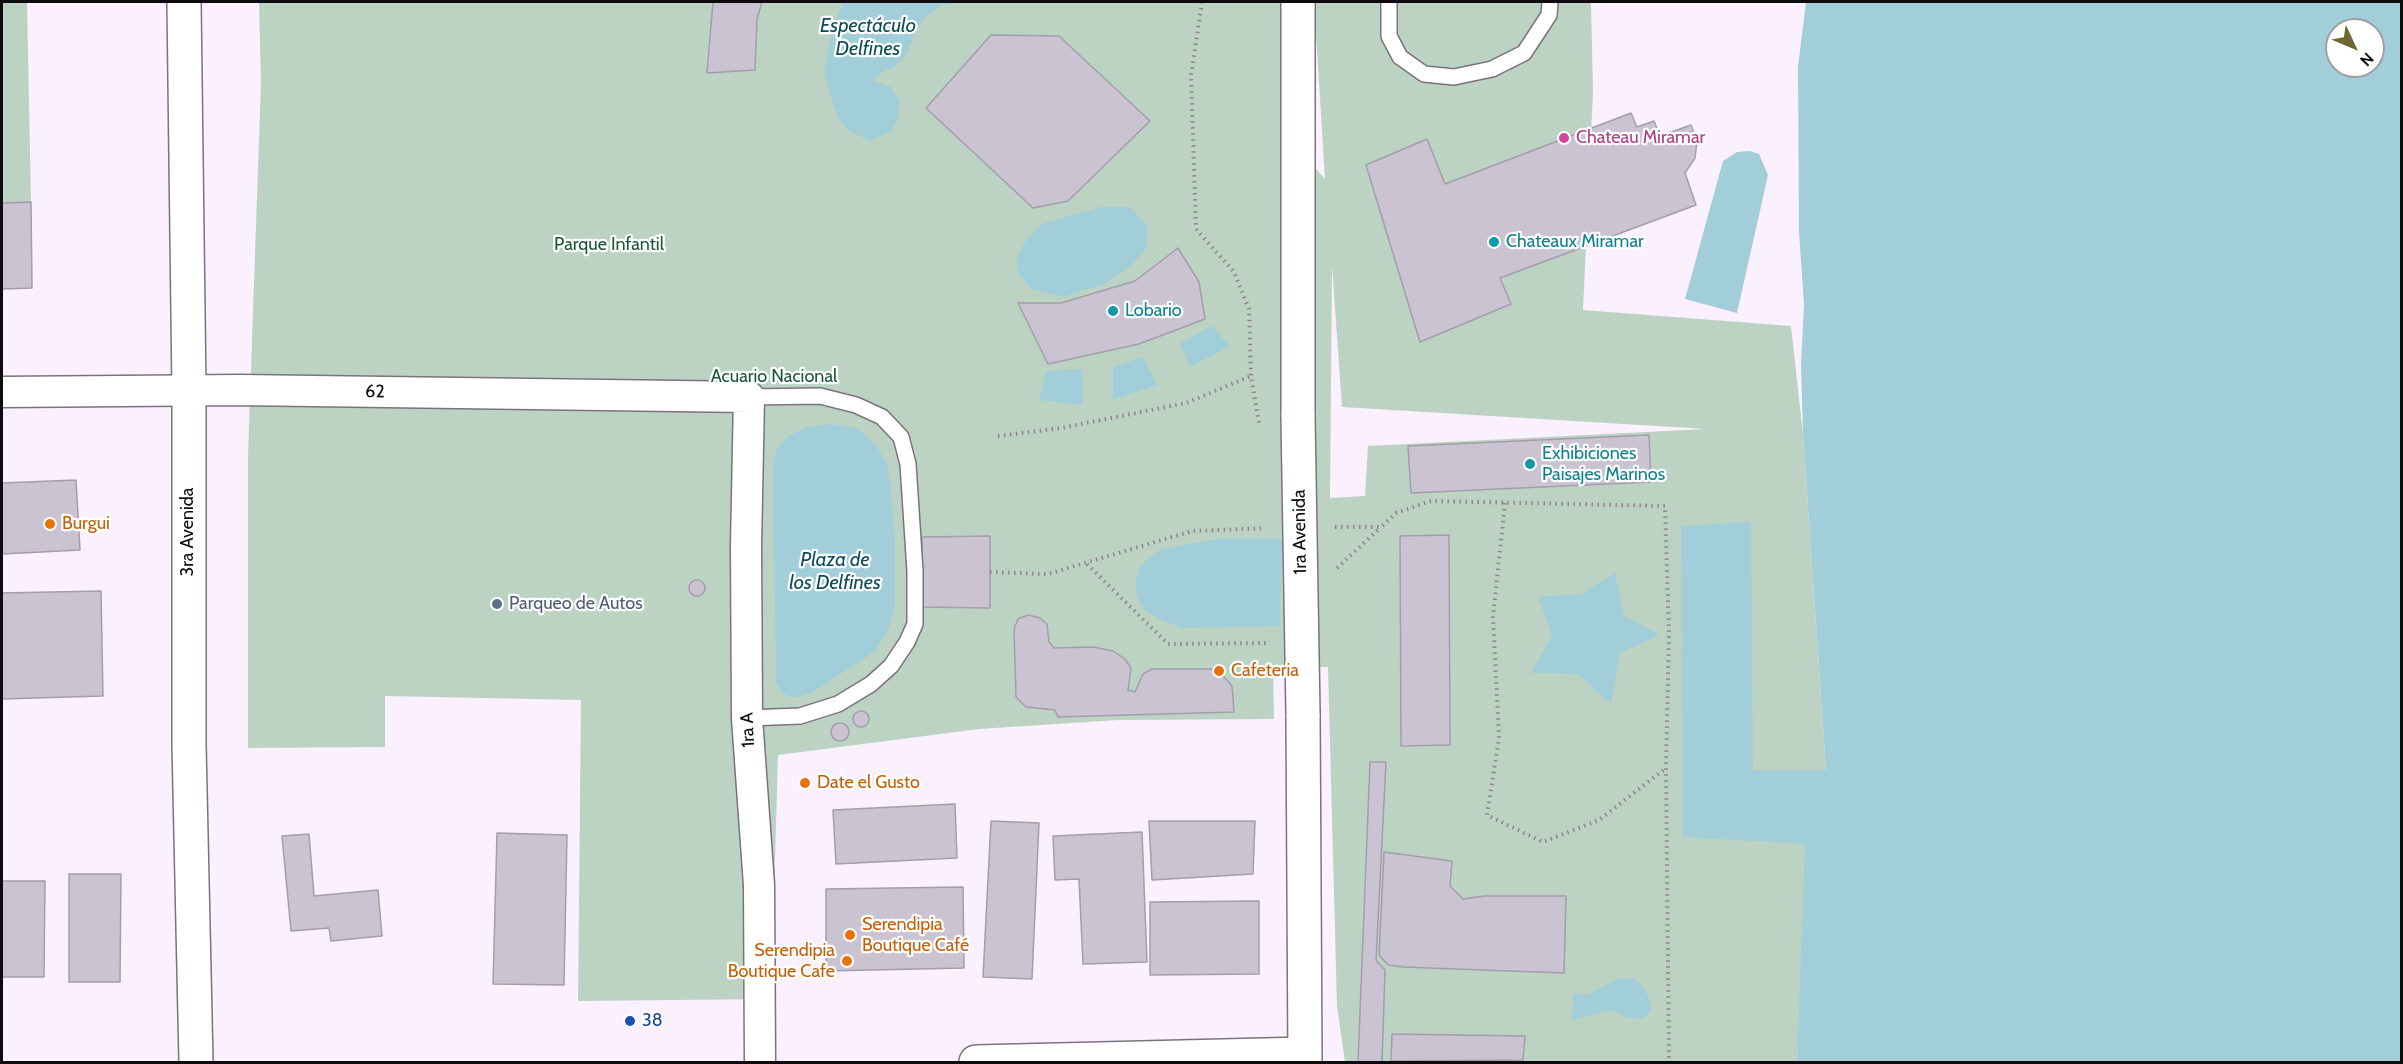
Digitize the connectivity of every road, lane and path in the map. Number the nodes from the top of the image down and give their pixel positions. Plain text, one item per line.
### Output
1 (183, 2) edge
2 (1202, 2) edge
3 (1298, 2) edge
4 (1389, 2) edge
5 (1550, 2) edge
6 (1251, 376) junction
7 (189, 391) junction
8 (2, 392) edge
9 (750, 397) junction
10 (1260, 428) dead end
11 (998, 436) dead end
12 (1504, 503) junction
13 (1326, 526) dead end
14 (1270, 527) dead end
15 (1381, 528) junction
16 (1087, 564) junction
17 (1334, 571) dead end
18 (990, 572) dead end
19 (1275, 643) dead end
20 (747, 718) junction
21 (1666, 768) junction
22 (1305, 1058) edge
23 (196, 1062) edge
24 (760, 1062) edge
25 (976, 1062) edge
26 (1669, 1062) edge

1 - 7 street, 3ra Avenida
2 - 6 path
3 - 22 street, 1ra Avenida, bridge
4 - 5 lane
6 - 10 path
6 - 11 path
7 - 8 street, 62
7 - 9 street, 62
7 - 23 street, 3ra Avenida
9 - 20 street, 1ra A
9 - 20 lane
12 - 15 path
12 - 21 path
12 - 21 path
13 - 15 path
14 - 16 path
15 - 17 path
16 - 18 path
16 - 19 path
20 - 24 street, 1ra A
21 - 26 path
22 - 25 street

